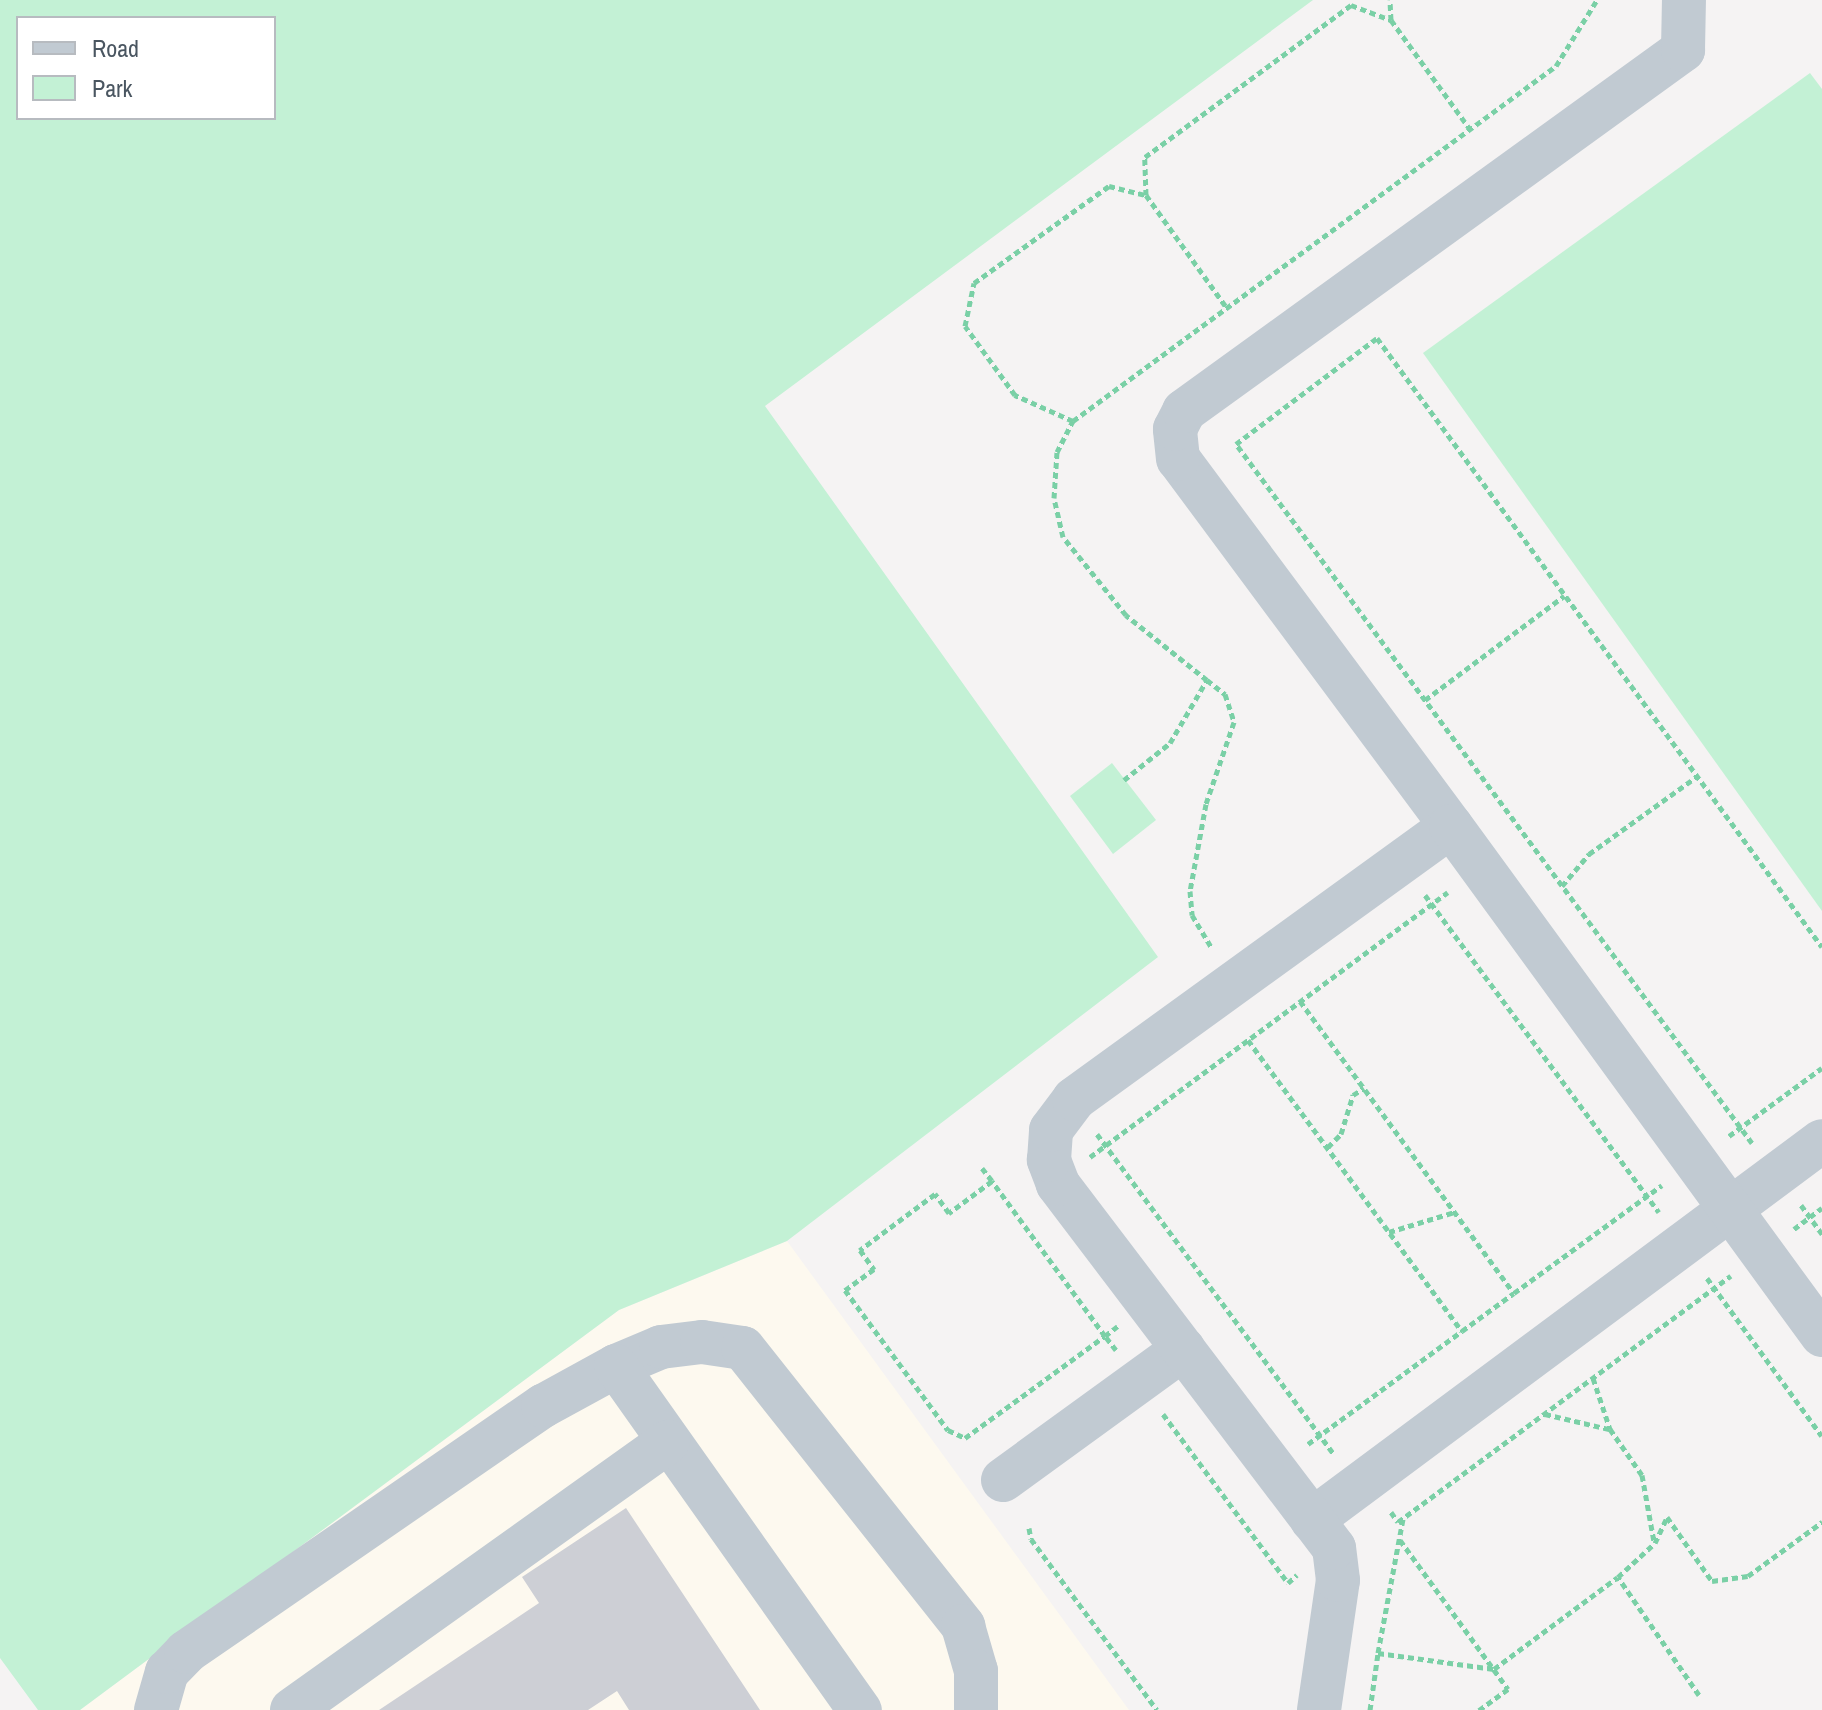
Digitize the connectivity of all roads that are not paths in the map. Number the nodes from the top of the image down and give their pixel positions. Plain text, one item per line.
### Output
1 (1684, 0) edge
2 (1451, 826) junction
3 (1822, 1141) edge
4 (1730, 1209) junction
5 (1822, 1335) edge
6 (1183, 1349) junction
7 (616, 1366) junction
8 (668, 1442) junction
9 (1003, 1480) dead end
10 (1312, 1520) junction
11 (156, 1710) edge
12 (292, 1710) edge
13 (860, 1710) edge
14 (976, 1710) edge
15 (1319, 1710) edge

1 - 2 lane
2 - 4 lane
2 - 6 lane
3 - 4 lane
4 - 5 lane
4 - 10 lane
6 - 9 lane
6 - 10 lane
7 - 8 lane
7 - 11 lane
7 - 14 lane
8 - 12 lane
8 - 13 lane
10 - 15 lane

